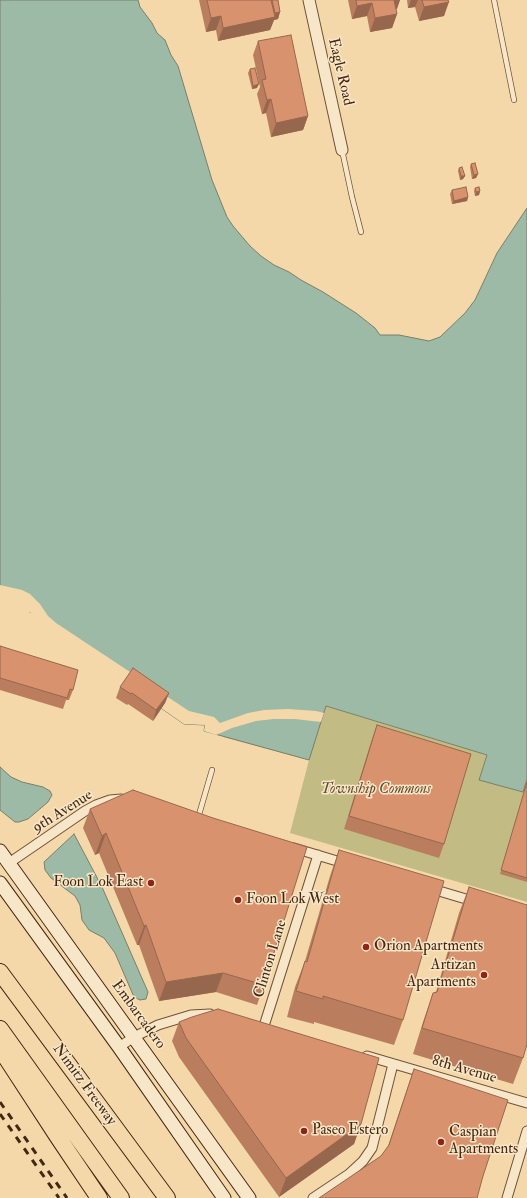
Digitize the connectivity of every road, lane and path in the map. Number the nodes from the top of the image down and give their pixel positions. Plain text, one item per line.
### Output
1 (309, 0) edge
2 (494, 0) edge
3 (514, 100) dead end
4 (342, 150) joint
5 (361, 232) dead end
6 (212, 770) dead end
7 (130, 800) edge
8 (198, 818) edge
9 (287, 846) edge
10 (0, 851) edge
11 (318, 855) junction
12 (9, 864) junction
13 (354, 865) edge
14 (0, 883) edge
15 (420, 885) edge
16 (487, 905) edge
17 (0, 972) edge
18 (217, 1013) edge
19 (265, 1026) edge
20 (0, 1029) edge
21 (134, 1037) junction
22 (119, 1047) junction
23 (0, 1048) edge
24 (356, 1053) edge
25 (393, 1064) junction
26 (527, 1103) edge
27 (527, 1131) edge
28 (99, 1198) edge
29 (122, 1198) edge
30 (167, 1198) edge
31 (224, 1198) edge
32 (249, 1198) edge
33 (313, 1198) edge
34 (507, 1198) edge

1 - 4 street, Eagle Road
2 - 3 lane
4 - 5 lane
6 - 8 lane
7 - 12 street, 9th Avenue
9 - 11 street
10 - 12 main road, Embarcadero
11 - 13 street
11 - 19 street, Clinton Lane
12 - 21 main road, Embarcadero
14 - 22 main road
15 - 16 street
17 - 30 highway, Nimitz Freeway
18 - 21 street
20 - 29 highway
21 - 22 street
21 - 32 main road, Embarcadero
22 - 31 main road
23 - 28 highway
24 - 25 street, 8th Avenue
25 - 26 street, 8th Avenue
25 - 33 street
27 - 34 street

